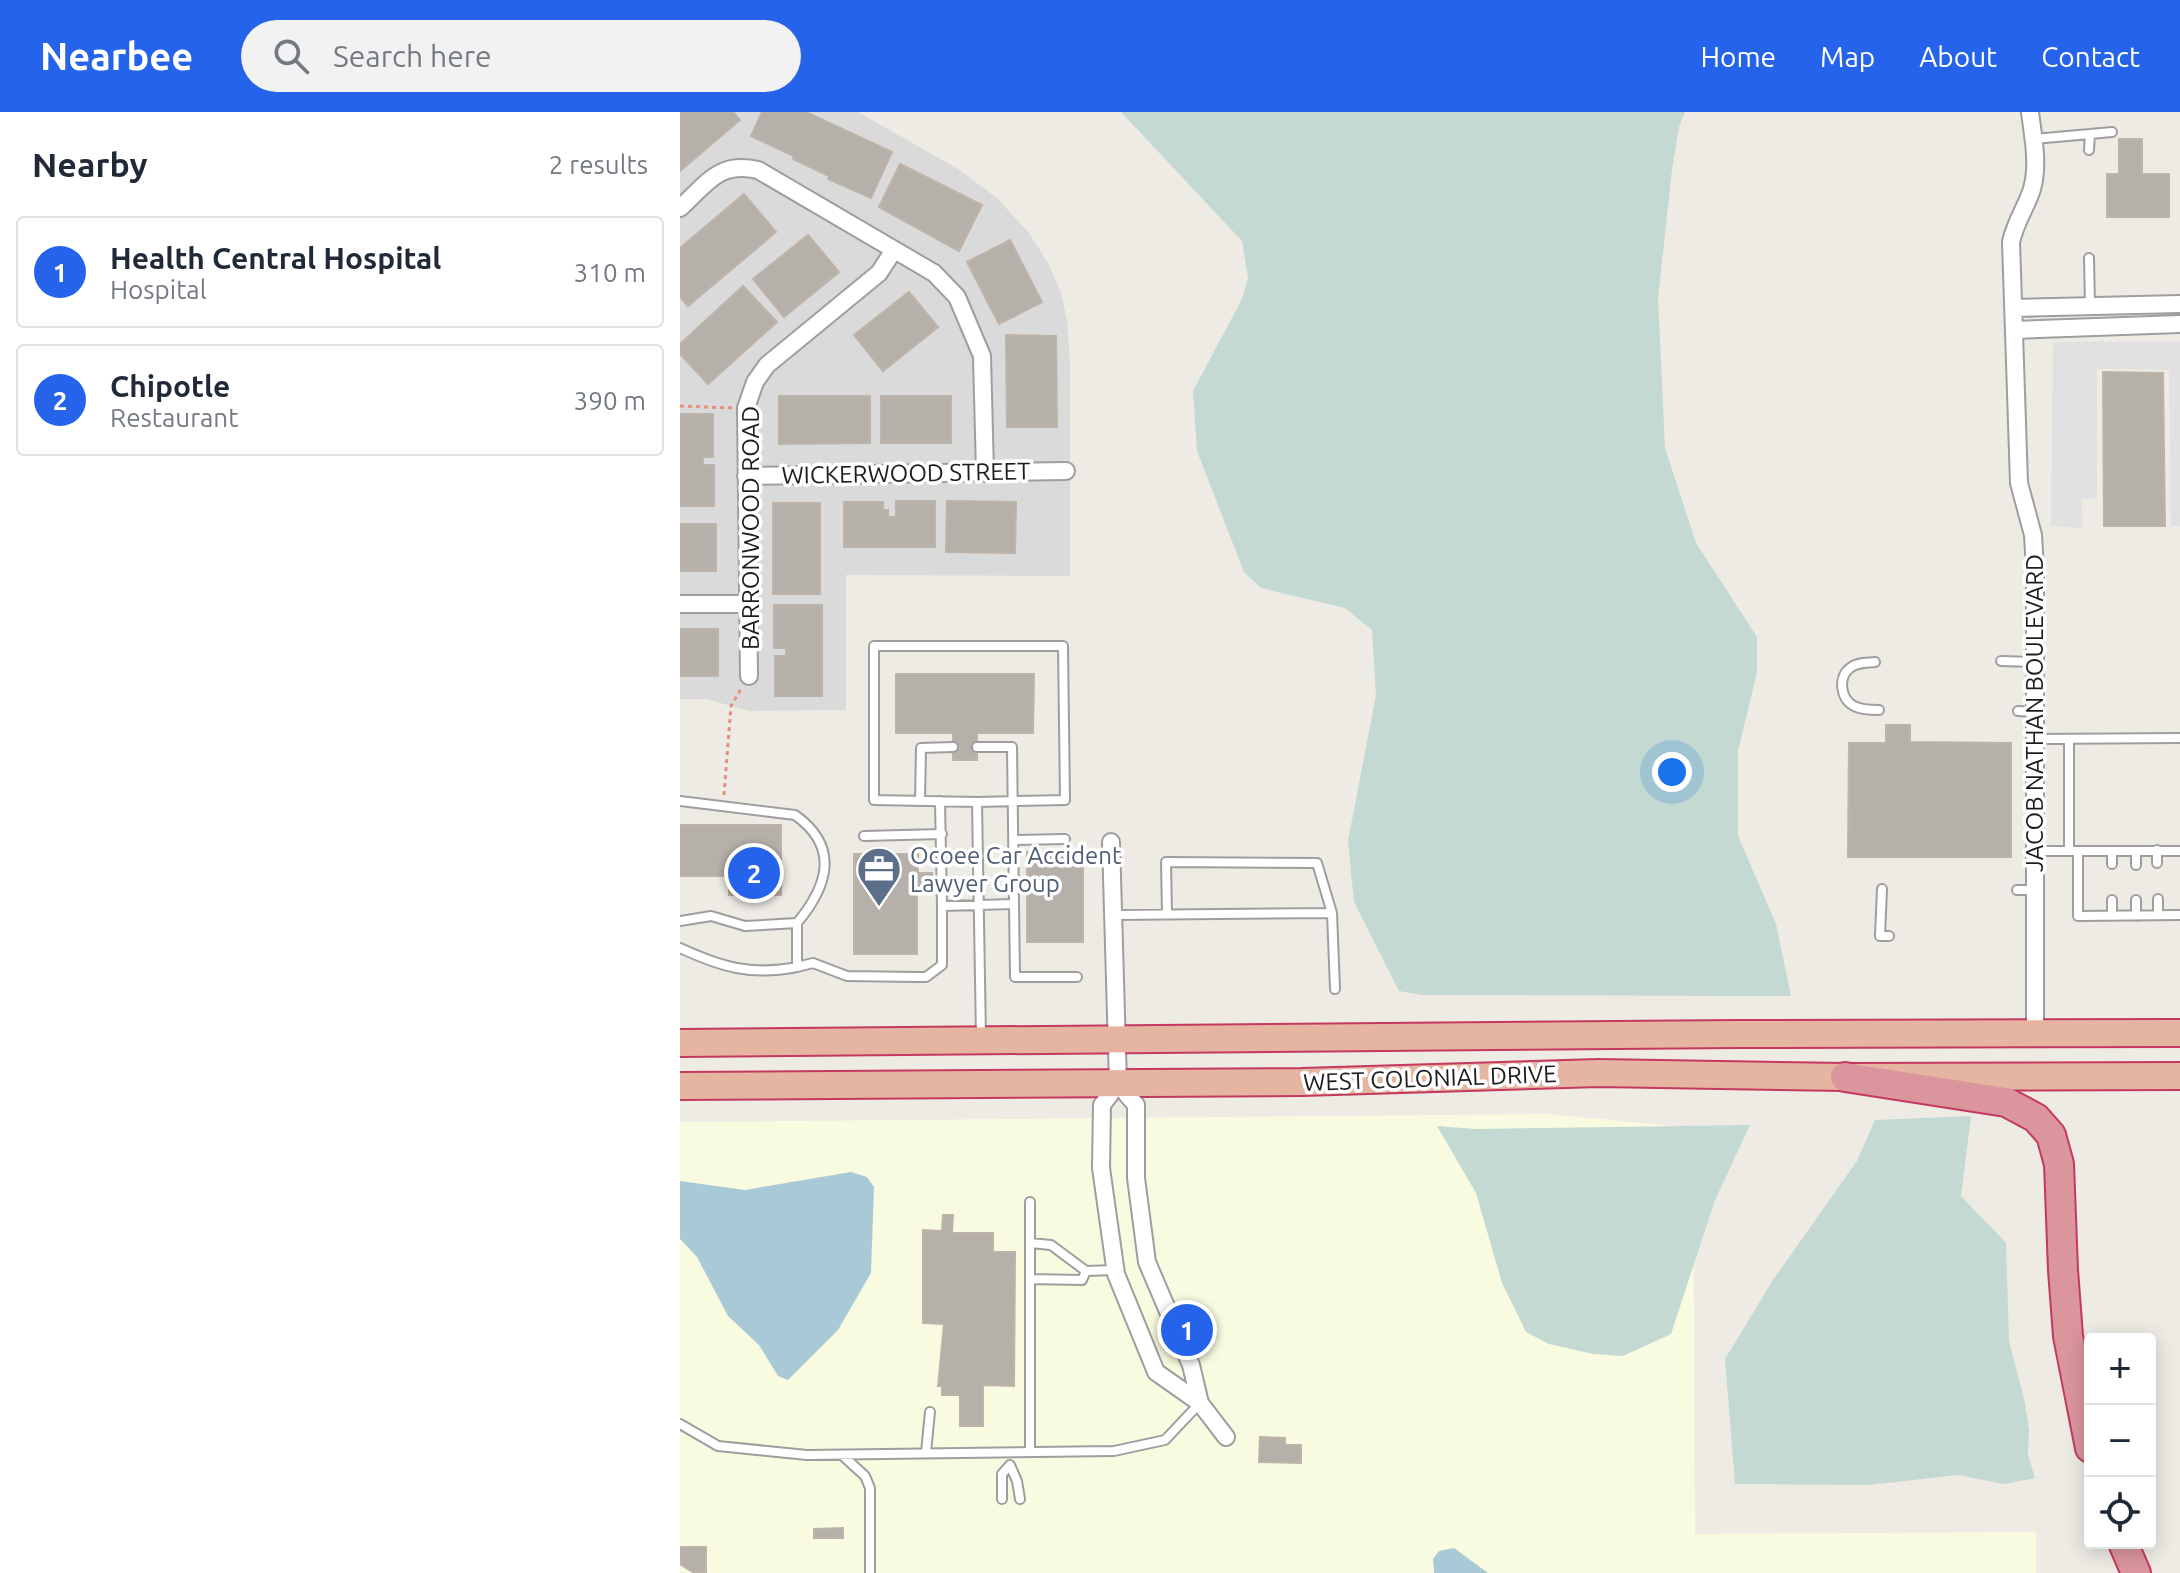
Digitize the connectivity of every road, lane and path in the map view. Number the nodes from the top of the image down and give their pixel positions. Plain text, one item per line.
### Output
1 (2030, 112) edge
2 (2112, 132) dead end
3 (2090, 134) junction
4 (2033, 139) junction
5 (2089, 150) dead end
6 (680, 208) edge
7 (894, 250) junction
8 (2089, 258) dead end
9 (2180, 304) edge
10 (2090, 306) junction
11 (2014, 308) junction
12 (2180, 324) edge
13 (2014, 330) junction
14 (680, 406) edge
15 (746, 408) junction
16 (1066, 471) dead end
17 (985, 473) junction
18 (746, 476) junction
19 (680, 604) edge
20 (748, 604) junction
21 (2001, 661) dead end
22 (1875, 662) dead end
23 (2035, 662) junction
24 (749, 676) joint
25 (1879, 710) dead end
26 (2180, 738) edge
27 (2035, 739) junction
28 (2069, 739) junction
29 (953, 747) dead end
30 (977, 747) dead end
31 (680, 801) edge
32 (920, 801) junction
33 (940, 801) junction
34 (1013, 801) junction
35 (977, 802) junction
36 (723, 806) junction
37 (942, 834) junction
38 (864, 836) dead end
39 (1065, 839) dead end
40 (1014, 840) junction
41 (1111, 842) dead end
42 (2157, 850) junction
43 (2035, 851) junction
44 (2074, 851) junction
45 (2112, 851) junction
46 (2136, 851) junction
47 (2180, 851) edge
48 (2157, 863) dead end
49 (2112, 864) dead end
50 (2136, 865) dead end
51 (1882, 889) dead end
52 (2017, 890) dead end
53 (2035, 890) junction
54 (2158, 899) dead end
55 (2112, 900) dead end
56 (2136, 900) dead end
57 (1014, 904) junction
58 (942, 906) junction
59 (980, 906) junction
60 (1332, 913) junction
61 (1167, 914) junction
62 (1114, 915) junction
63 (2158, 915) junction
64 (2180, 915) edge
65 (2112, 916) junction
66 (2136, 916) junction
67 (680, 921) edge
68 (797, 923) junction
69 (1889, 936) dead end
70 (680, 948) edge
71 (797, 967) junction
72 (1077, 977) dead end
73 (1335, 989) dead end
74 (2035, 1032) junction
75 (2180, 1033) edge
76 (981, 1039) junction
77 (1118, 1040) junction
78 (680, 1043) edge
79 (2180, 1076) edge
80 (1845, 1077) junction
81 (1118, 1084) junction
82 (680, 1086) edge
83 (1030, 1202) dead end
84 (1030, 1243) junction
85 (1115, 1270) junction
86 (1086, 1271) junction
87 (1030, 1279) junction
88 (1200, 1403) junction
89 (930, 1412) dead end
90 (2084, 1418) edge
91 (680, 1424) edge
92 (1226, 1437) dead end
93 (1013, 1451) junction
94 (1030, 1451) junction
95 (926, 1452) junction
96 (841, 1455) junction
97 (1010, 1465) junction
98 (1002, 1499) dead end
99 (1020, 1499) dead end
100 (2126, 1549) edge
101 (870, 1573) edge
102 (2136, 1573) edge

1 - 4 street, JACOB NATHAN BOULEVARD
2 - 3 lane
3 - 4 lane
3 - 5 lane
4 - 11 street, JACOB NATHAN BOULEVARD
6 - 7 street
7 - 15 street, BARRONWOOD ROAD
7 - 17 street
8 - 10 lane
9 - 10 street
10 - 11 street
11 - 13 street, JACOB NATHAN BOULEVARD
12 - 13 street
13 - 23 street, JACOB NATHAN BOULEVARD
14 - 15 path
15 - 18 street, BARRONWOOD ROAD
16 - 17 street, WICKERWOOD STREET
17 - 18 street, WICKERWOOD STREET
18 - 20 street, BARRONWOOD ROAD
19 - 20 street
20 - 24 street, BARRONWOOD ROAD
21 - 23 lane
22 - 25 lane
23 - 27 street, JACOB NATHAN BOULEVARD
24 - 36 path
26 - 28 lane
27 - 28 lane
27 - 43 street, JACOB NATHAN BOULEVARD
28 - 44 lane
29 - 32 lane
30 - 34 lane
31 - 36 lane
32 - 33 lane
32 - 34 lane
33 - 35 lane
33 - 37 lane
34 - 35 lane
34 - 40 lane
35 - 59 lane
36 - 68 lane
37 - 38 lane
37 - 58 lane
39 - 40 lane
40 - 57 lane
41 - 62 street
42 - 46 lane
42 - 47 lane
42 - 48 lane
43 - 44 lane
43 - 53 street, JACOB NATHAN BOULEVARD
44 - 45 lane
44 - 65 lane
45 - 46 lane
45 - 49 lane
46 - 50 lane
51 - 69 lane
52 - 53 lane
53 - 74 street, JACOB NATHAN BOULEVARD
54 - 63 lane
55 - 65 lane
56 - 66 lane
57 - 59 lane
57 - 72 lane
58 - 59 lane
58 - 71 lane
59 - 76 lane
60 - 61 lane
60 - 61 lane
60 - 73 lane
61 - 62 lane
62 - 77 street
63 - 64 lane
63 - 66 lane
65 - 66 lane
67 - 68 lane
68 - 71 lane
70 - 71 lane
74 - 75 highway, WEST COLONIAL DRIVE
74 - 77 highway, WEST COLONIAL DRIVE
76 - 77 highway, WEST COLONIAL DRIVE
76 - 78 highway, WEST COLONIAL DRIVE
77 - 81 street
79 - 80 highway, WEST COLONIAL DRIVE
80 - 81 highway, WEST COLONIAL DRIVE
80 - 90 highway
81 - 82 highway, WEST COLONIAL DRIVE
81 - 85 street
81 - 88 street
83 - 84 lane
84 - 86 lane
84 - 87 lane
85 - 86 lane
85 - 88 street
86 - 87 lane
87 - 94 lane
88 - 92 street
88 - 94 lane
89 - 95 lane
91 - 96 lane
93 - 94 lane
93 - 95 lane
93 - 97 lane
95 - 96 lane
96 - 101 lane
97 - 98 lane
97 - 99 lane
100 - 102 highway

